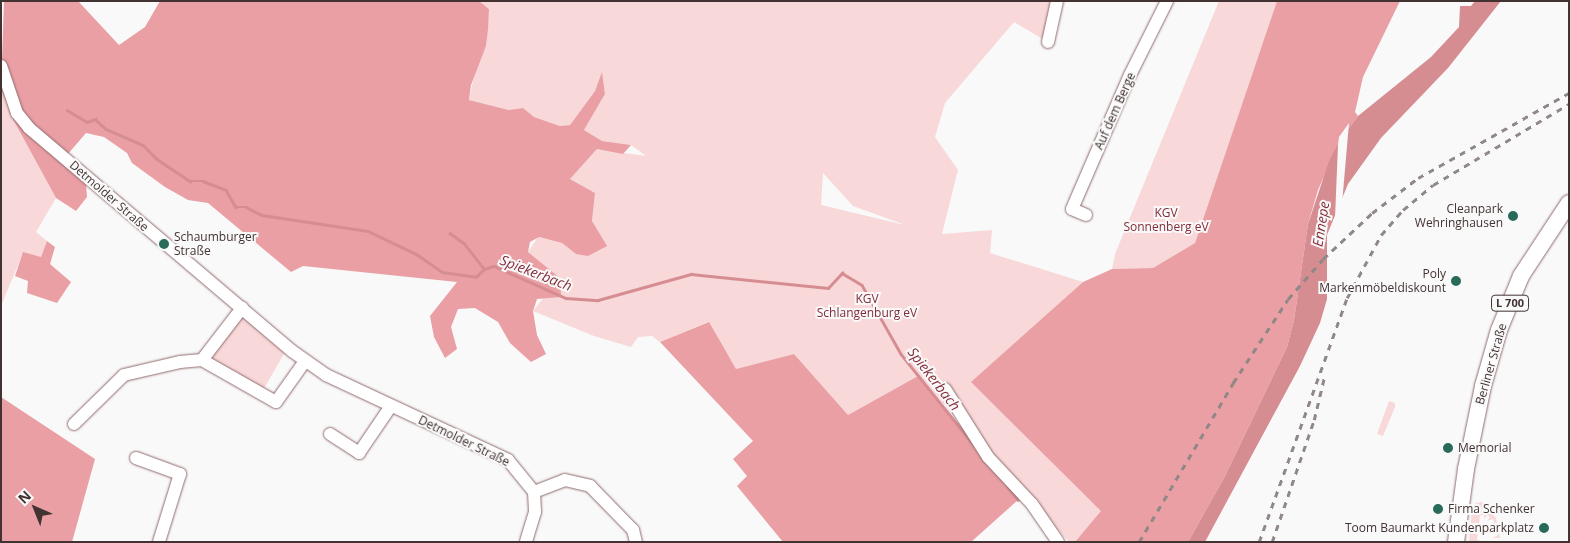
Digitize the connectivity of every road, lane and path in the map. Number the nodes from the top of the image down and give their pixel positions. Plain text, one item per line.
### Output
1 (1057, 1) edge
2 (1167, 1) edge
3 (1048, 42) dead end
4 (1, 66) edge
5 (1569, 202) edge
6 (1086, 215) dead end
7 (242, 308) junction
8 (202, 360) junction
9 (305, 360) junction
10 (945, 389) dead end
11 (391, 406) junction
12 (74, 424) dead end
13 (330, 434) dead end
14 (136, 458) dead end
15 (534, 492) junction
16 (159, 542) edge
17 (526, 542) edge
18 (636, 542) edge
19 (1058, 542) edge
20 (1456, 542) edge

1 - 3 street
2 - 6 street, Auf dem Berge
4 - 7 street, Detmolder Straße
5 - 20 main road, Berliner Straße / L 700
7 - 8 street
7 - 9 street, Detmolder Straße
8 - 9 street
8 - 12 street
9 - 11 street, Detmolder Straße
10 - 19 street
11 - 13 street
11 - 15 street, Detmolder Straße
14 - 16 street
15 - 17 street
15 - 18 street

